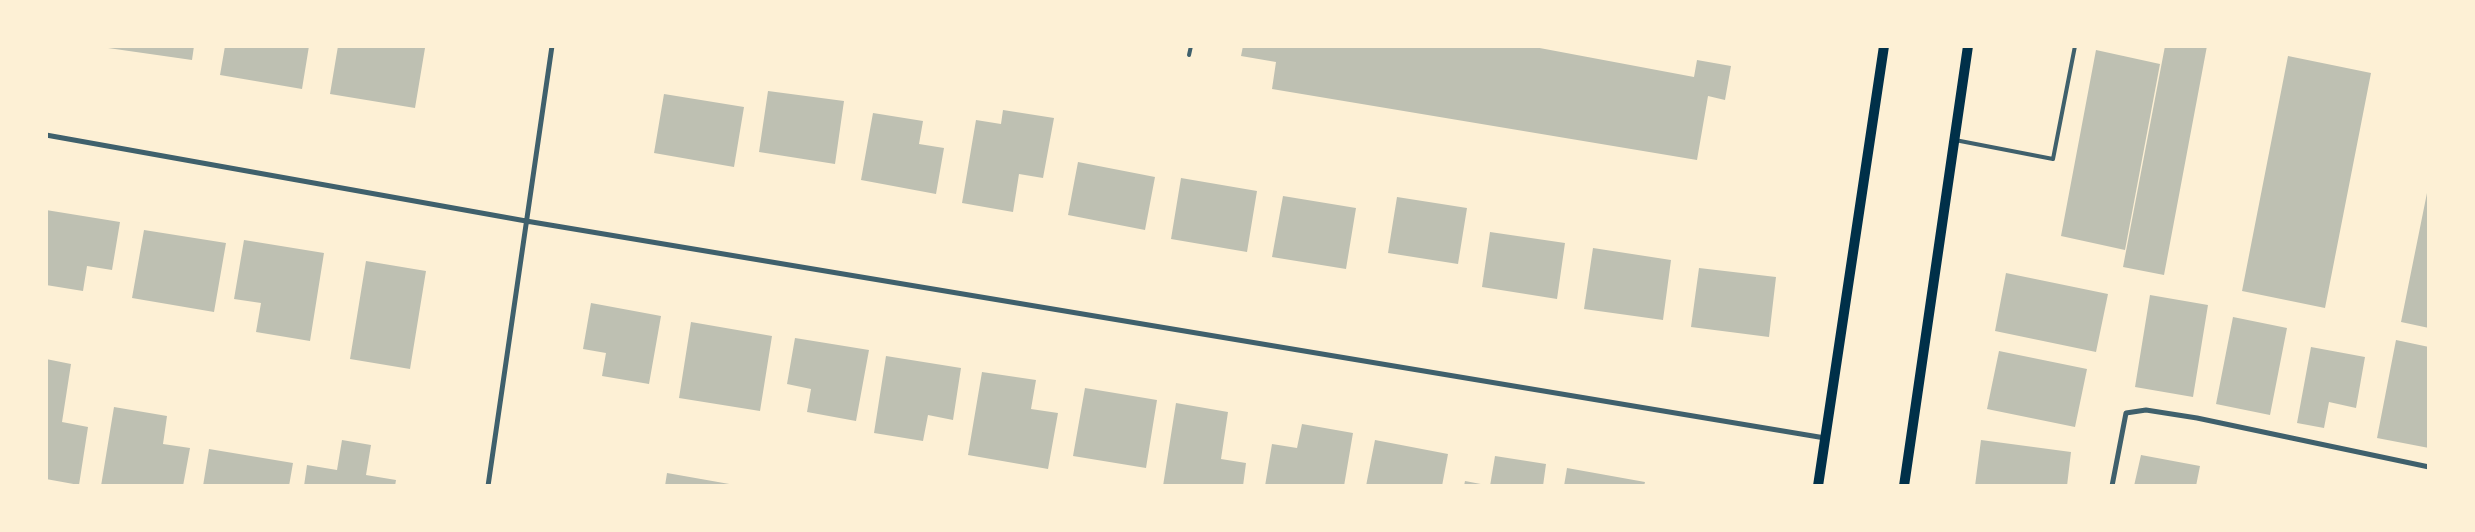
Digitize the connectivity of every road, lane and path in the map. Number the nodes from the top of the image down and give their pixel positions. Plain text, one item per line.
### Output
1 (552, 46) edge
2 (1190, 46) edge
3 (1884, 46) edge
4 (1968, 46) edge
5 (2075, 46) edge
6 (1189, 55) dead end
7 (46, 135) edge
8 (1954, 140) junction
9 (526, 221) junction
10 (1826, 438) junction
11 (2429, 467) edge
12 (488, 486) edge
13 (1818, 486) edge
14 (1904, 486) edge
15 (2112, 486) edge

1 - 9 street
2 - 6 lane
3 - 10 main road
4 - 8 main road
5 - 8 lane
7 - 9 street
8 - 14 main road
9 - 10 street
9 - 12 street
10 - 13 main road
11 - 15 street

